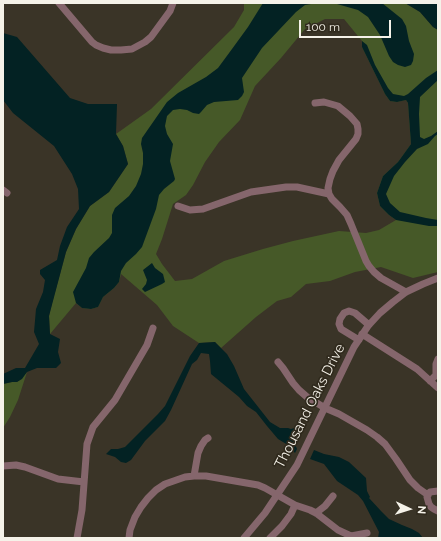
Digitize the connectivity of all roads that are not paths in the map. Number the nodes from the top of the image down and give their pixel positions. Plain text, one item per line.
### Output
1 (60, 3) edge
2 (173, 3) edge
3 (315, 103) dead end
4 (329, 194) junction
5 (178, 206) dead end
6 (438, 278) edge
7 (406, 292) junction
8 (369, 325) junction
9 (153, 328) dead end
10 (360, 337) junction
11 (438, 359) edge
12 (278, 362) dead end
13 (437, 375) edge
14 (430, 381) junction
15 (438, 388) edge
16 (325, 408) junction
17 (208, 438) dead end
18 (3, 466) edge
19 (194, 476) junction
20 (84, 482) junction
21 (438, 491) edge
22 (277, 495) junction
23 (428, 495) junction
24 (333, 496) dead end
25 (294, 505) junction
26 (438, 511) edge
27 (316, 513) junction
28 (367, 533) dead end
29 (77, 538) edge
30 (129, 538) edge
31 (244, 538) edge
32 (270, 538) edge

1 - 2 street
3 - 4 street
4 - 5 street
4 - 7 street
6 - 7 street, Thousand Oaks Drive
7 - 8 street, Thousand Oaks Drive
8 - 10 street, Thousand Oaks Drive
8 - 10 street
9 - 20 street
10 - 14 street
10 - 16 street, Thousand Oaks Drive
11 - 13 street
12 - 16 street
13 - 14 street
14 - 15 street
16 - 22 street, Thousand Oaks Drive
16 - 23 street
17 - 19 street
18 - 20 street
19 - 22 street
19 - 30 street
20 - 29 street
21 - 23 street
22 - 25 street
22 - 31 street, Thousand Oaks Drive
23 - 26 street
24 - 27 street
25 - 27 street
25 - 32 street
27 - 28 street

